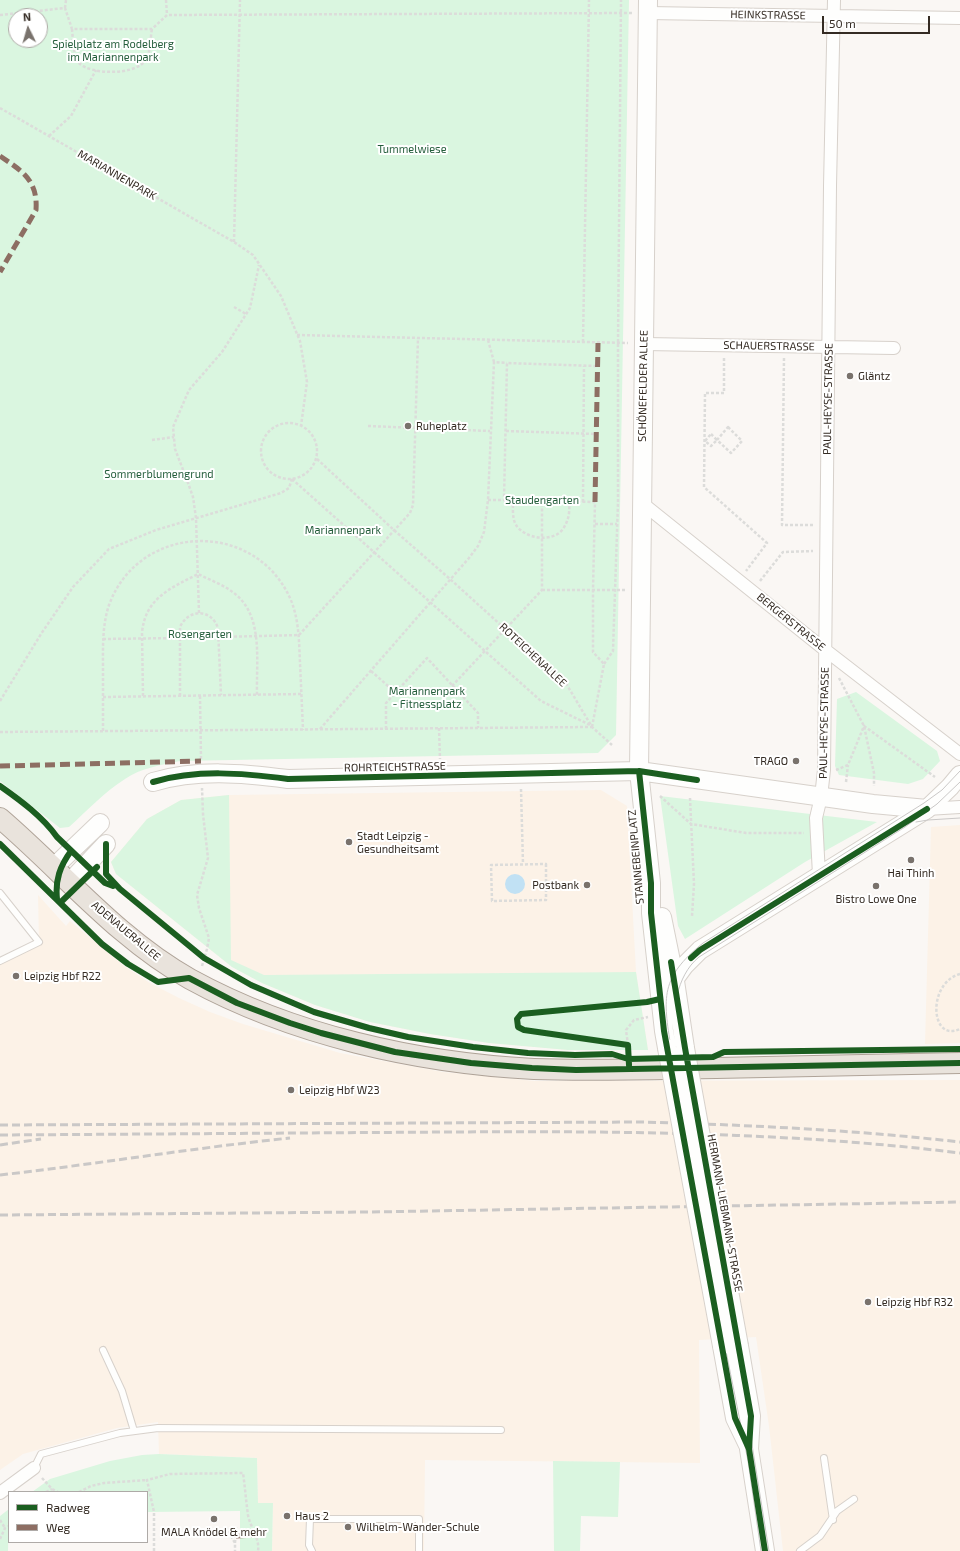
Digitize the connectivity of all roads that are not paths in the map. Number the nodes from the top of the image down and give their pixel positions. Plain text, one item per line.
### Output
1 (834, 0) edge
2 (648, 6) edge
3 (833, 16) junction
4 (960, 18) edge
5 (644, 344) junction
6 (829, 346) junction
7 (894, 348) dead end
8 (642, 503) junction
9 (824, 649) junction
10 (960, 754) edge
11 (639, 772) junction
12 (960, 775) edge
13 (153, 782) dead end
14 (821, 797) junction
15 (960, 807) edge
16 (926, 808) junction
17 (0, 818) edge
18 (100, 823) dead end
19 (106, 844) dead end
20 (54, 867) junction
21 (819, 876) junction
22 (70, 882) junction
23 (0, 893) edge
24 (691, 958) junction
25 (0, 961) edge
26 (664, 962) junction
27 (670, 991) junction
28 (960, 1063) edge
29 (103, 1350) dead end
30 (502, 1430) dead end
31 (134, 1431) junction
32 (824, 1458) dead end
33 (34, 1468) joint
34 (0, 1493) edge
35 (854, 1499) dead end
36 (833, 1520) junction
37 (312, 1551) edge
38 (419, 1551) edge
39 (765, 1551) edge
40 (800, 1551) edge

1 - 3 street, PAUL-HEYSE-STRASSE
2 - 3 street, HEINKSTRASSE
2 - 5 main road, SCHÖNEFELDER ALLEE
3 - 4 street, HEINKSTRASSE
3 - 6 street, PAUL-HEYSE-STRASSE
5 - 6 street, SCHAUERSTRASSE
5 - 8 main road, SCHÖNEFELDER ALLEE
6 - 7 street, SCHAUERSTRASSE
6 - 9 street, PAUL-HEYSE-STRASSE
8 - 9 street, BERGERSTRASSE
8 - 11 main road, SCHÖNEFELDER ALLEE
9 - 10 street, BERGERSTRASSE
9 - 14 street, PAUL-HEYSE-STRASSE
11 - 13 main road, ROHRTEICHSTRASSE
11 - 14 main road
11 - 26 main road, STANNEBEINPLATZ
12 - 16 main road
14 - 16 main road
14 - 21 street
15 - 16 street
16 - 21 main road
17 - 20 main road, ADENAUERALLEE
18 - 20 main road
19 - 22 main road
20 - 22 main road, ADENAUERALLEE
21 - 24 main road
22 - 28 main road, ADENAUERALLEE
23 - 25 lane
24 - 26 main road
24 - 27 main road
26 - 27 main road, STANNEBEINPLATZ
27 - 39 main road, HERMANN-LIEBMANN-STRASSE, bridge
29 - 31 lane
30 - 31 lane
31 - 33 lane
32 - 36 lane
33 - 34 street
35 - 36 lane
36 - 40 lane
37 - 38 lane

